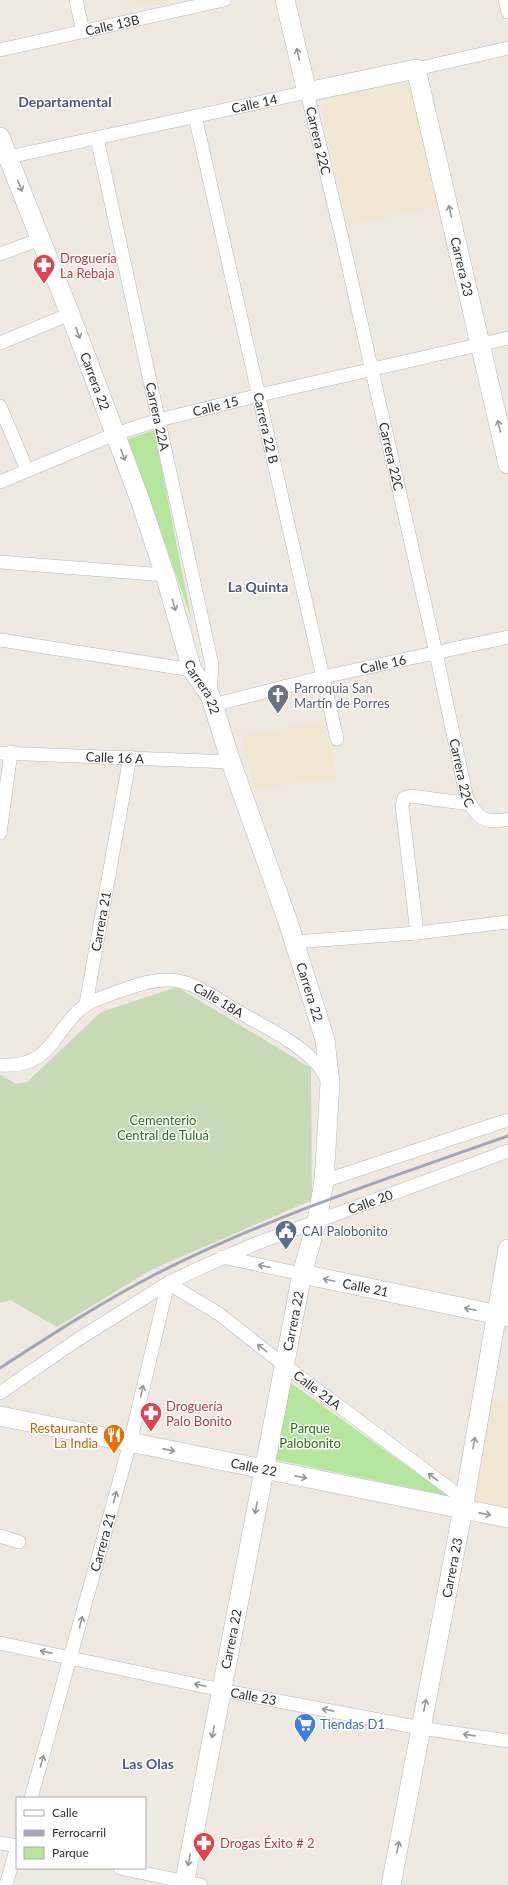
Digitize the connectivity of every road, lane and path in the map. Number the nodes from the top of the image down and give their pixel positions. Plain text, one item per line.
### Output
1 (76, 0) edge
2 (224, 0) edge
3 (285, 0) edge
4 (505, 0) edge
5 (508, 12) edge
6 (83, 32) junction
7 (508, 48) edge
8 (0, 50) edge
9 (416, 69) junction
10 (307, 92) junction
11 (195, 116) junction
12 (0, 137) edge
13 (97, 138) junction
14 (4, 157) edge
15 (41, 239) junction
16 (0, 254) edge
17 (70, 314) junction
18 (508, 338) edge
19 (0, 343) edge
20 (480, 345) junction
21 (371, 370) junction
22 (260, 395) junction
23 (0, 406) edge
24 (159, 420) junction
25 (115, 434) junction
26 (508, 464) edge
27 (26, 470) junction
28 (0, 482) edge
29 (0, 562) edge
30 (165, 575) junction
31 (508, 637) edge
32 (0, 640) edge
33 (436, 653) junction
34 (192, 670) junction
35 (323, 677) junction
36 (212, 700) junction
37 (337, 739) dead end
38 (6, 753) edge
39 (130, 757) junction
40 (231, 762) junction
41 (470, 804) junction
42 (508, 819) edge
43 (0, 833) edge
44 (508, 922) edge
45 (417, 933) junction
46 (294, 942) junction
47 (86, 1004) junction
48 (0, 1065) edge
49 (330, 1083) junction
50 (508, 1120) edge
51 (508, 1151) edge
52 (324, 1181) junction
53 (317, 1221) junction
54 (508, 1249) edge
55 (222, 1257) junction
56 (302, 1274) junction
57 (168, 1283) junction
58 (502, 1316) edge
59 (284, 1365) junction
60 (0, 1393) edge
61 (0, 1416) edge
62 (130, 1443) junction
63 (263, 1470) junction
64 (464, 1504) junction
65 (508, 1518) edge
66 (0, 1536) edge
67 (19, 1542) dead end
68 (0, 1643) edge
69 (71, 1657) junction
70 (221, 1690) junction
71 (421, 1728) junction
72 (508, 1741) edge
73 (31, 1797) edge
74 (0, 1843) edge
75 (16, 1847) edge
76 (16, 1850) edge
77 (124, 1869) edge
78 (190, 1884) edge
79 (6, 1885) edge
80 (391, 1885) edge

1 - 6 street
2 - 6 street, Calle 13B
10 -> 3 street
4 - 5 street
6 - 8 street, Calle 13B
7 - 9 street, Calle 14
9 - 10 street, Calle 14
20 -> 9 street, Carrera 23
10 - 11 street, Calle 14
10 - 21 street, Carrera 22C
11 - 13 street, Calle 14
11 - 22 street, Carrera 22 B
12 - 14 street, Carrera 22
13 - 14 street, Calle 14
13 - 24 street, Carrera 22A
14 -> 15 street, Carrera 22
15 - 16 street
15 - 17 street, Carrera 22
17 - 19 street
17 -> 25 street, Carrera 22
18 - 20 street, Calle 15
20 - 21 street, Calle 15
26 -> 20 street, Carrera 23
21 - 22 street, Calle 15
21 - 33 street, Carrera 22C
22 - 24 street, Calle 15
22 - 35 street, Carrera 22 B
23 - 27 street
24 - 25 street, Calle 15
24 - 36 street, Carrera 22A
25 - 27 street, Calle 15
25 -> 30 street, Carrera 22
27 - 28 street, Calle 15
29 - 30 street
30 -> 34 street, Carrera 22
31 - 33 street, Calle 16
32 - 34 street
33 - 35 street, Calle 16
33 - 41 street, Carrera 22C
34 - 36 street, Carrera 22
35 - 36 street, Calle 16
35 - 37 street, Carrera 22 B
36 - 40 street, Carrera 22
38 - 39 street, Calle 16 A
38 - 43 street
39 - 40 street, Calle 16 A
39 - 47 street, Carrera 21
40 - 46 street, Carrera 22
41 - 42 street, Carrera 22C
41 - 45 street
44 - 45 street
45 - 46 street
46 - 49 street, Carrera 22
47 - 48 street
47 - 49 street, Calle 18A
49 - 52 street, Carrera 22
50 - 52 street
51 - 53 street, Calle 20
52 - 53 street, Carrera 22
53 - 55 street, Calle 20
53 - 56 street, Carrera 22
54 - 58 street, Carrera 23
56 -> 55 street, Calle 21
55 - 57 street, Calle 20
58 -> 56 street, Calle 21
56 - 59 street, Carrera 22
59 -> 57 street, Calle 21A
57 - 60 street, Calle 20
62 -> 57 street, Carrera 21
64 -> 58 street, Carrera 23
59 - 63 street, Carrera 22
64 -> 59 street, Calle 21A
61 - 62 street, Calle 22
62 -> 63 street, Calle 22
69 -> 62 street, Carrera 21
63 -> 64 street, Calle 22
63 -> 70 street, Carrera 22
64 -> 65 street, Calle 22
71 -> 64 street, Carrera 23
66 - 67 street
69 -> 68 street, Calle 23
70 -> 69 street, Calle 23
73 -> 69 street, Carrera 21
71 -> 70 street, Calle 23
70 -> 78 street, Carrera 22
72 -> 71 street, Calle 23
80 -> 71 street, Carrera 23
74 - 75 street
76 - 79 street
77 - 78 street

